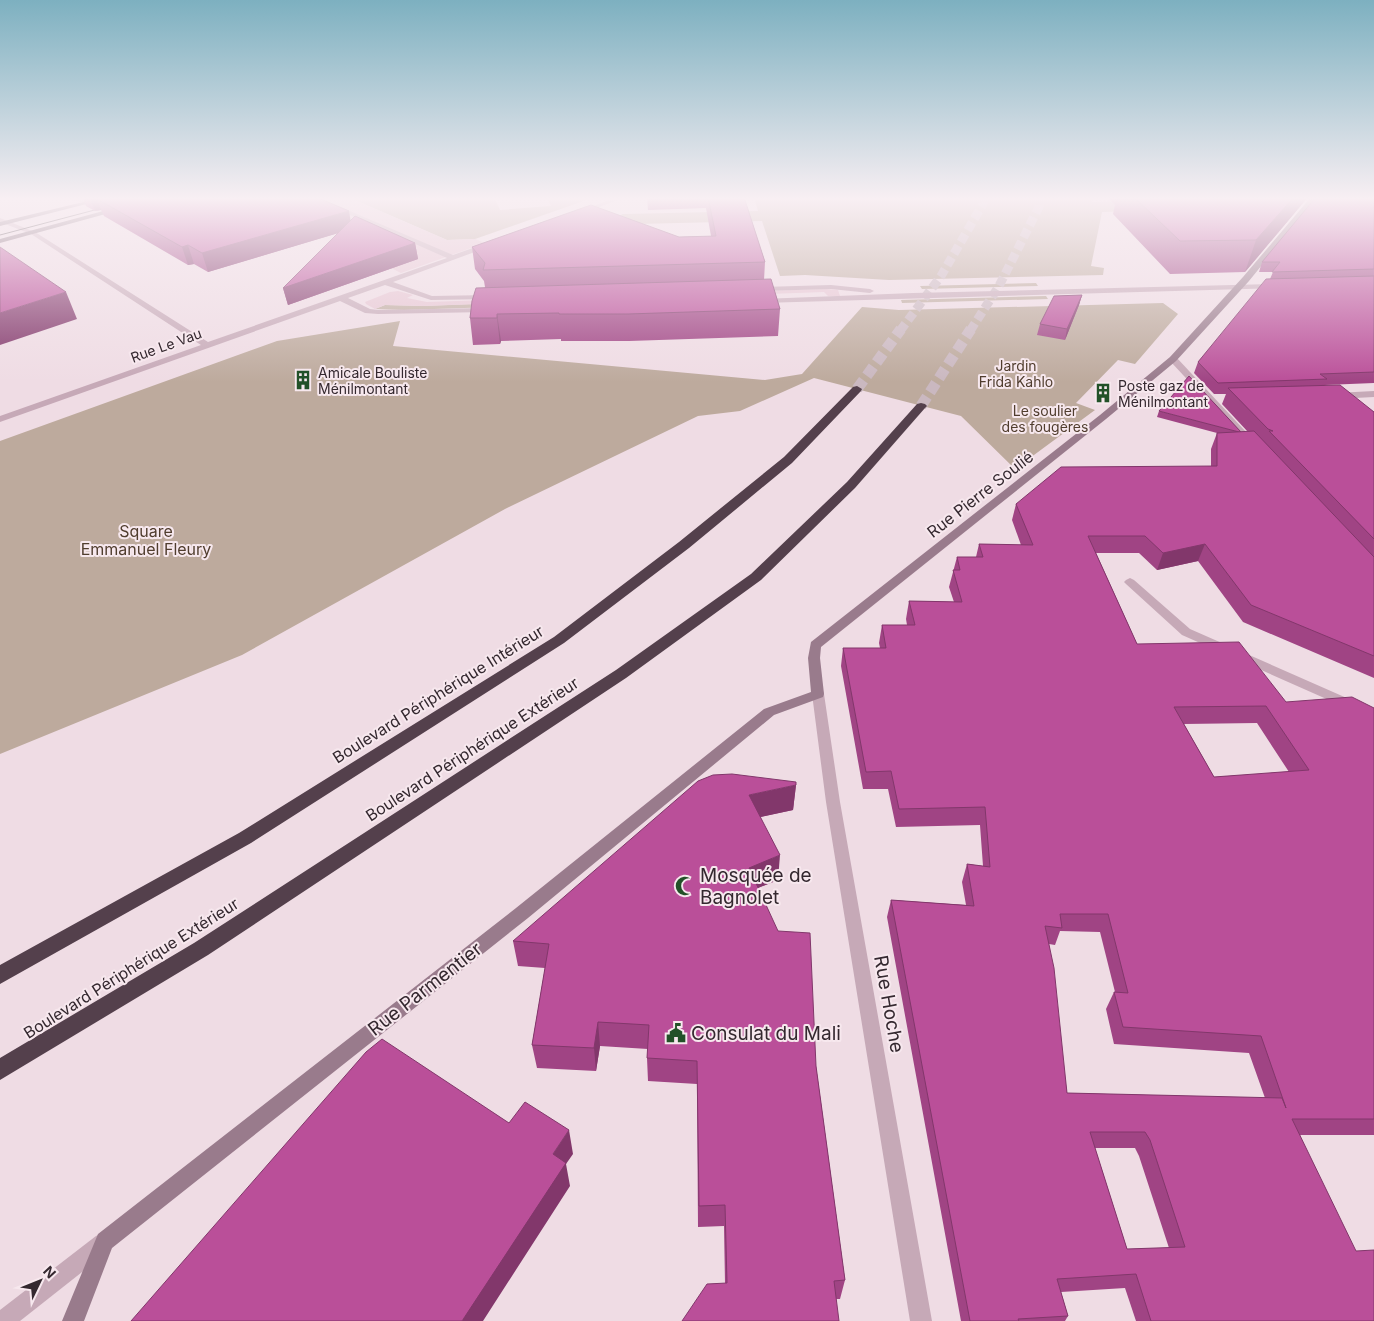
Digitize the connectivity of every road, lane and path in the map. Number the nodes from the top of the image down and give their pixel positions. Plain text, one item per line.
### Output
1 (73, 259) edge
2 (450, 259) edge
3 (1262, 259) edge
4 (385, 282) junction
5 (1288, 286) edge
6 (1238, 287) junction
7 (745, 289) edge
8 (913, 295) junction
9 (499, 296) edge
10 (341, 298) junction
11 (748, 302) edge
12 (494, 309) edge
13 (207, 345) junction
14 (1173, 359) junction
15 (857, 389) tunnel mouth
16 (1374, 394) edge
17 (1326, 396) edge
18 (921, 406) tunnel mouth
19 (0, 419) edge
20 (1252, 443) edge
21 (1130, 582) dead end
22 (818, 694) junction
23 (1374, 715) edge
24 (0, 975) edge
25 (0, 1070) edge
26 (105, 1241) junction
27 (3, 1321) edge
28 (73, 1321) edge
29 (921, 1321) edge

1 - 13 street
2 - 4 street, Rue Le Vau
3 - 6 street, Rue Pierre Soulié
4 - 9 street
4 - 10 street, Rue Le Vau
5 - 6 street
6 - 8 street
6 - 14 street, Rue Pierre Soulié
7 - 8 street
8 - 11 street
10 - 12 street
10 - 13 street, Rue Le Vau
13 - 19 street, Rue Le Vau
14 - 20 street
14 - 22 street, Rue Pierre Soulié
15 - 24 highway, Boulevard Périphérique Intérieur
16 - 17 street
18 - 25 highway, Boulevard Périphérique Extérieur
21 - 23 street
22 - 26 street, Rue Parmentier
22 - 29 street, Rue Hoche
26 - 27 street
26 - 28 street

